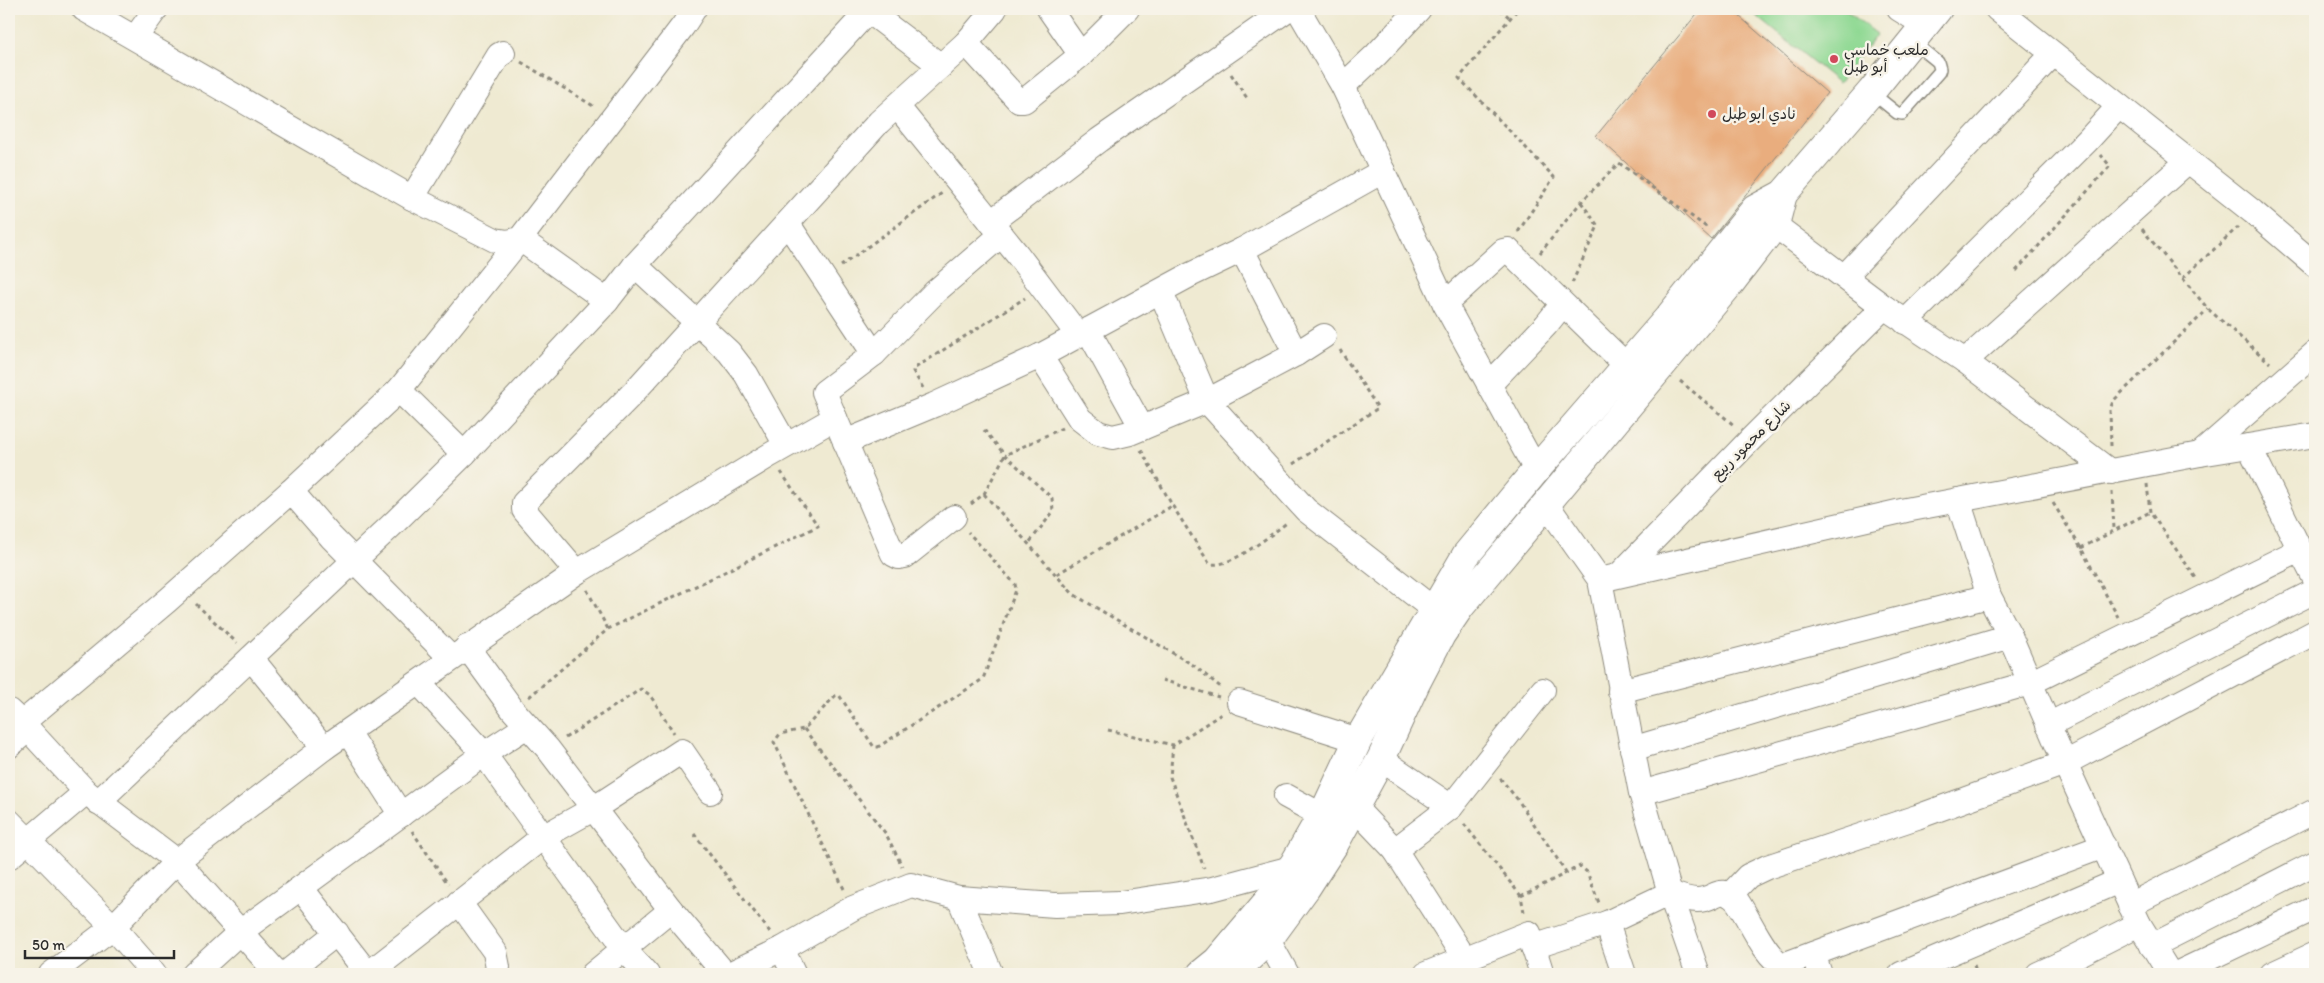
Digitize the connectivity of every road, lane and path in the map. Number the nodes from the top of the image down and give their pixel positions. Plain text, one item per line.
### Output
1 (84, 9) edge
2 (156, 9) edge
3 (694, 9) edge
4 (869, 9) edge
5 (994, 9) edge
6 (1050, 9) edge
7 (1127, 9) edge
8 (1288, 9) edge
9 (1298, 9) edge
10 (1419, 9) edge
11 (1500, 9) edge
12 (1518, 9) edge
13 (1899, 9) edge
14 (1997, 9) edge
15 (1510, 18) junction
16 (1925, 25) edge
17 (135, 38) junction
18 (966, 43) junction
19 (503, 53) joint
20 (2054, 54) junction
21 (1082, 56) junction
22 (1219, 57) junction
23 (941, 66) junction
24 (1343, 86) junction
25 (1871, 92) junction
26 (1247, 98) dead end
27 (897, 106) junction
28 (2119, 106) junction
29 (612, 118) junction
30 (2188, 161) junction
31 (2110, 163) dead end
32 (1383, 171) junction
33 (959, 181) junction
34 (412, 198) junction
35 (1581, 202) junction
36 (2253, 212) junction
37 (2128, 214) junction
38 (1765, 217) junction
39 (788, 224) junction
40 (996, 228) junction
41 (520, 239) junction
42 (1728, 243) junction
43 (1242, 250) junction
44 (1505, 250) junction
45 (635, 265) junction
46 (2315, 265) edge
47 (1526, 268) junction
48 (2016, 271) dead end
49 (1845, 276) junction
50 (824, 278) junction
51 (2184, 278) junction
52 (1041, 288) junction
53 (1160, 292) junction
54 (607, 300) junction
55 (1445, 304) junction
56 (1562, 305) junction
57 (1884, 308) junction
58 (2208, 309) junction
59 (698, 322) junction
60 (1906, 322) junction
61 (1083, 332) junction
62 (1324, 336) joint
63 (2315, 353) edge
64 (874, 354) junction
65 (1296, 354) junction
66 (1040, 356) junction
67 (1965, 361) junction
68 (1626, 365) junction
69 (1660, 365) junction
70 (2287, 379) junction
71 (1489, 385) junction
72 (399, 390) junction
73 (1207, 401) junction
74 (934, 405) junction
75 (835, 418) junction
76 (1080, 419) junction
77 (984, 430) dead end
78 (1136, 430) junction
79 (2315, 435) edge
80 (1751, 439) junction
81 (845, 442) junction
82 (2249, 446) junction
83 (778, 450) junction
84 (464, 454) junction
85 (2200, 454) junction
86 (1005, 455) junction
87 (1536, 470) junction
88 (2111, 472) junction
89 (1274, 477) junction
90 (2042, 486) junction
91 (291, 491) junction
92 (1958, 500) junction
93 (1547, 505) junction
94 (1172, 506) junction
95 (1306, 510) junction
96 (954, 517) joint
97 (2114, 529) junction
98 (1029, 543) junction
99 (2081, 548) junction
100 (2300, 550) junction
101 (354, 560) junction
102 (577, 572) junction
103 (1056, 574) junction
104 (1610, 577) junction
105 (2315, 580) edge
106 (181, 587) junction
107 (2315, 591) edge
108 (2207, 595) junction
109 (1989, 596) junction
110 (1433, 609) junction
111 (608, 629) junction
112 (2315, 632) edge
113 (2010, 636) junction
114 (2128, 636) junction
115 (459, 653) junction
116 (251, 658) junction
117 (1162, 680) dead end
118 (419, 683) junction
119 (2030, 683) junction
120 (1544, 690) dead end
121 (1620, 691) junction
122 (1239, 702) junction
123 (520, 718) junction
124 (20, 721) edge
125 (2048, 725) junction
126 (804, 729) junction
127 (1108, 730) dead end
128 (348, 732) junction
129 (1358, 740) junction
130 (1173, 745) junction
131 (9, 746) edge
132 (324, 748) junction
133 (548, 750) junction
134 (1632, 750) junction
135 (682, 751) junction
136 (484, 754) junction
137 (1381, 759) junction
138 (1487, 763) junction
139 (2065, 763) junction
140 (710, 792) dead end
141 (1641, 793) junction
142 (1286, 796) dead end
143 (92, 797) junction
144 (1451, 807) junction
145 (1355, 808) junction
146 (593, 809) junction
147 (2315, 811) edge
148 (401, 815) junction
149 (1321, 815) junction
150 (9, 821) edge
151 (694, 834) dead end
152 (543, 837) junction
153 (28, 842) junction
154 (2104, 846) junction
155 (1395, 850) junction
156 (9, 857) edge
157 (177, 861) junction
158 (2315, 863) edge
159 (1291, 868) junction
160 (1566, 872) junction
161 (2119, 882) junction
162 (911, 885) junction
163 (302, 889) junction
164 (1212, 889) junction
165 (1670, 893) junction
166 (1730, 895) junction
167 (959, 898) junction
168 (459, 902) junction
169 (853, 908) junction
170 (2315, 908) edge
171 (672, 910) junction
172 (2135, 915) junction
173 (1607, 922) junction
174 (113, 927) junction
175 (240, 932) junction
176 (337, 933) junction
177 (1268, 940) junction
178 (2152, 946) junction
179 (1533, 947) junction
180 (624, 949) junction
181 (782, 949) junction
182 (2315, 954) edge
183 (1465, 960) junction
184 (1816, 964) edge
185 (2062, 969) edge
186 (987, 973) edge
187 (51, 974) edge
188 (154, 974) edge
189 (194, 974) edge
190 (278, 974) edge
191 (285, 974) edge
192 (368, 974) edge
193 (495, 974) edge
194 (593, 974) edge
195 (647, 974) edge
196 (725, 974) edge
197 (729, 974) edge
198 (794, 974) edge
199 (1201, 974) edge
200 (1232, 974) edge
201 (1287, 974) edge
202 (1426, 974) edge
203 (1542, 974) edge
204 (1624, 974) edge
205 (1696, 974) edge
206 (1901, 974) edge
207 (2038, 974) edge
208 (2170, 974) edge
209 (2176, 974) edge
210 (2272, 974) edge

1 - 17 street
2 - 17 street
3 - 29 street
4 - 23 street
4 - 45 street
5 - 18 street
6 - 21 street
7 - 21 street
8 - 22 street
9 - 24 street
10 - 24 street
11 - 15 path
12 - 15 path
13 - 16 street
14 - 20 street
15 - 44 path
16 - 25 main road
16 - 25 lane
17 - 34 street
18 - 21 street
18 - 23 street
19 - 29 path
19 - 34 street
20 - 28 street
20 - 49 street
22 - 26 path
22 - 40 street
23 - 27 street
24 - 32 street
25 - 38 main road
27 - 33 street
27 - 39 street
28 - 30 street
28 - 60 street
29 - 41 street
30 - 36 street
30 - 37 street
31 - 48 path
32 - 43 street
32 - 55 street
33 - 40 street
33 - 50 path
34 - 41 street
35 - 42 path
35 - 47 path
35 - 56 path
36 - 46 street
36 - 51 path
37 - 51 path
37 - 67 street
38 - 42 main road
38 - 49 street
38 - 69 main road
39 - 50 street
39 - 59 street
40 - 52 street
40 - 64 street
41 - 54 street
41 - 72 street
42 - 68 main road
43 - 53 street
43 - 65 street
44 - 47 street
44 - 55 street
45 - 54 street
45 - 59 street
47 - 56 street
49 - 57 street
50 - 64 street
51 - 58 path
52 - 61 street
52 - 74 path
53 - 61 street
53 - 73 street
54 - 84 street
55 - 71 street
56 - 68 street
56 - 71 street
57 - 60 street
57 - 80 street, شارع محمود ربيع
58 - 70 path
58 - 88 path
59 - 83 street
59 - 102 street
60 - 67 street
61 - 66 street
61 - 78 street
62 - 65 street
62 - 89 path
63 - 70 street
64 - 75 street
65 - 73 street
66 - 74 street
66 - 76 street
67 - 88 street
68 - 87 main road
69 - 80 path
69 - 93 main road
70 - 85 street
71 - 87 street
72 - 84 street
72 - 91 street
73 - 78 street
73 - 89 street
74 - 81 street
75 - 81 street
75 - 83 street
76 - 78 street
76 - 86 path
77 - 86 path
78 - 94 path
79 - 82 street
80 - 104 street, شارع محمود ربيع
81 - 96 street
82 - 85 street
82 - 100 street
83 - 102 street
83 - 111 path
84 - 101 street
85 - 88 street
86 - 98 path
86 - 98 path
87 - 110 main road
88 - 90 street
88 - 97 path
89 - 95 street
90 - 92 street
90 - 99 path
91 - 101 street
91 - 106 street
92 - 104 street
92 - 109 street
93 - 104 street
93 - 137 main road
94 - 95 path
94 - 103 path
95 - 110 street
96 - 126 path
97 - 99 path
97 - 108 path
98 - 103 path
99 - 114 path
100 - 105 street
100 - 108 street
101 - 115 street
101 - 116 street
102 - 111 path
102 - 115 street
103 - 122 path
104 - 121 street
106 - 116 path
106 - 124 street
107 - 125 street
108 - 114 street
109 - 113 street
109 - 121 street
110 - 129 main road
111 - 123 path
112 - 139 street
113 - 119 street
113 - 134 street
114 - 119 street
115 - 118 street
115 - 123 street
116 - 132 street
116 - 143 street
117 - 122 path
118 - 128 street
118 - 136 street
119 - 125 street
119 - 141 street
120 - 138 street
121 - 134 street
122 - 129 street
122 - 130 path
123 - 133 street
123 - 136 street
124 - 131 street
124 - 143 street
125 - 139 street
126 - 162 path
126 - 169 path
127 - 130 path
128 - 132 street
128 - 148 street
129 - 149 main road
130 - 164 path
132 - 157 street
133 - 135 path
133 - 146 street
134 - 141 street
135 - 140 street
135 - 146 street
136 - 148 street
136 - 152 street
137 - 144 street
137 - 145 main road
138 - 144 street
138 - 160 path
139 - 154 street
139 - 166 street
141 - 165 street
142 - 149 street
143 - 153 street
143 - 157 street
144 - 155 street
144 - 160 path
145 - 155 street
145 - 177 main road
146 - 152 street
146 - 171 street
147 - 172 street
148 - 163 street
148 - 168 path
149 - 159 main road
150 - 153 street
151 - 181 path
152 - 168 street
152 - 180 street
153 - 156 street
153 - 174 street
154 - 161 street
154 - 184 street
155 - 183 street
157 - 174 street
157 - 175 street
158 - 178 street
159 - 164 street
159 - 199 main road
160 - 173 path
161 - 172 street
161 - 206 street
162 - 167 street
162 - 169 street
163 - 175 street
163 - 176 street
164 - 167 street
165 - 166 street
165 - 173 street
165 - 205 street
166 - 184 street
167 - 186 street
168 - 192 street
168 - 193 street
169 - 181 street
170 - 209 street
171 - 180 street
171 - 196 street
172 - 178 street
172 - 185 street
173 - 179 street
173 - 204 street
174 - 187 street
174 - 188 street
175 - 189 street
175 - 190 street
176 - 191 street
176 - 192 street
177 - 200 main road
177 - 201 street
178 - 208 street
179 - 183 street
179 - 203 street
180 - 194 street
180 - 195 street
181 - 197 street
181 - 198 street
182 - 210 street
183 - 202 street
185 - 207 street

